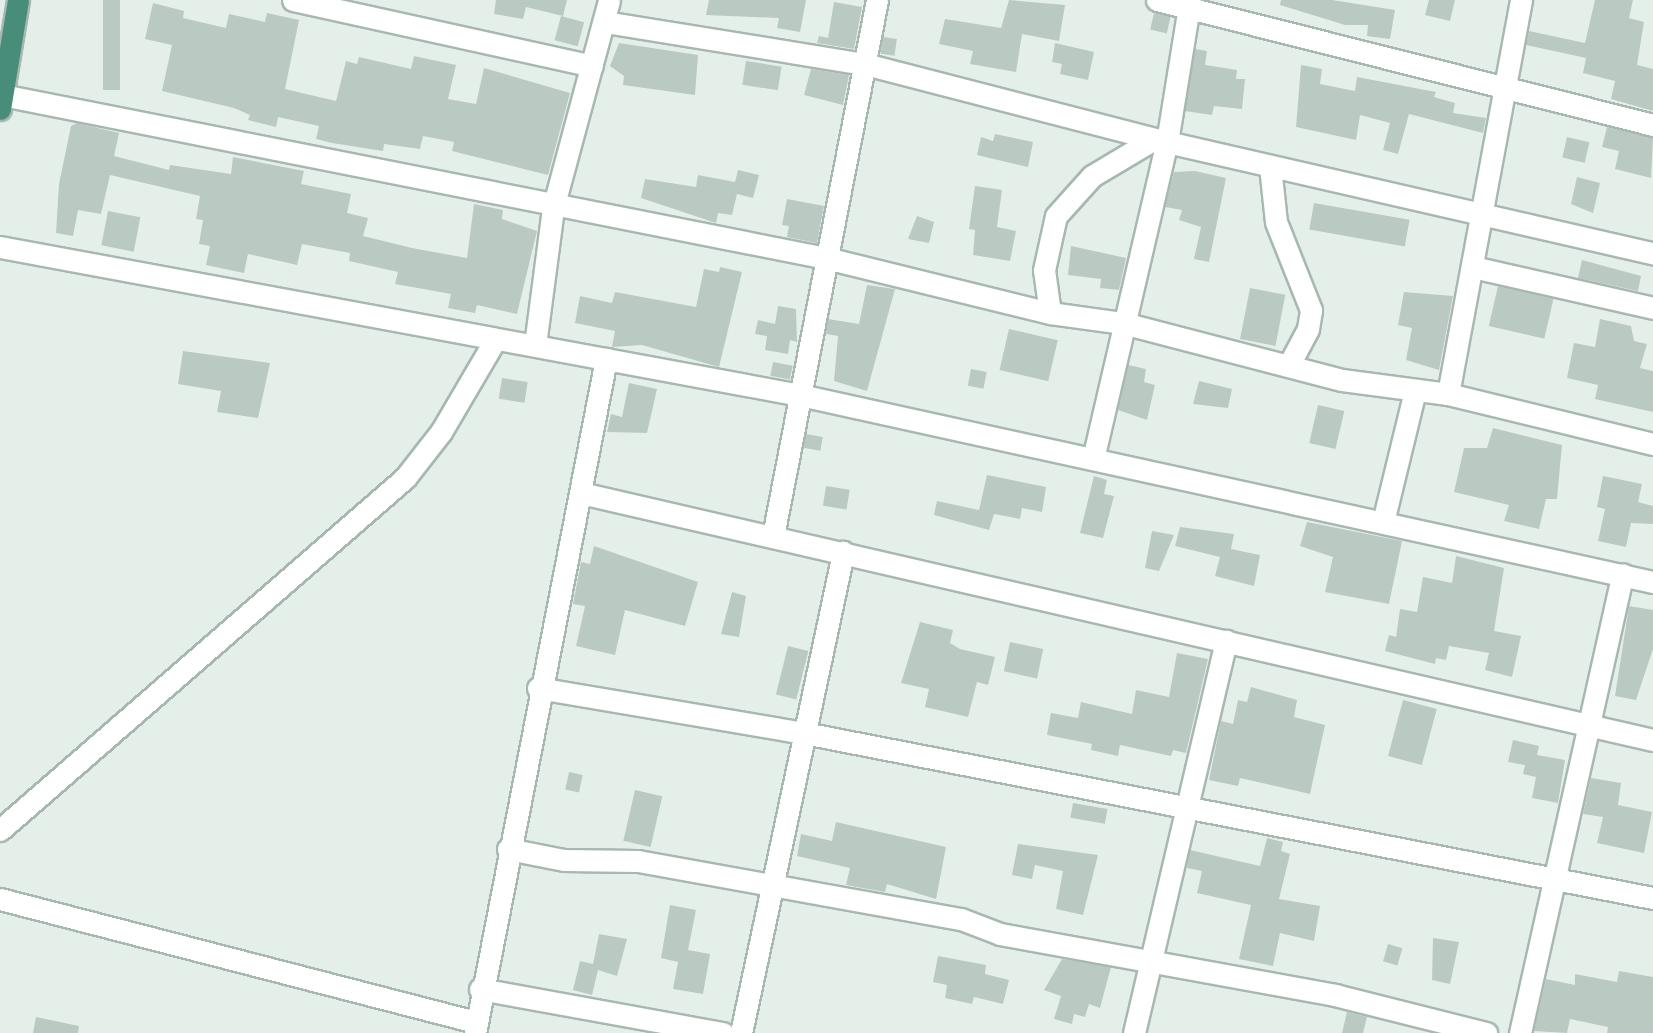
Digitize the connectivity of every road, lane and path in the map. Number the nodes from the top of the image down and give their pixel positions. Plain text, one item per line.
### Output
1 (18, 0) edge
2 (293, 0) edge
3 (609, 0) edge
4 (877, 0) edge
5 (1157, 0) edge
6 (1521, 0) edge
7 (1189, 5) edge
8 (605, 22) junction
9 (866, 64) junction
10 (592, 66) junction
11 (1507, 90) junction
12 (1, 102) edge
13 (1653, 125) edge
14 (1161, 140) junction
15 (1270, 166) junction
16 (553, 208) junction
17 (1482, 213) junction
18 (0, 247) edge
19 (1653, 253) edge
20 (826, 258) junction
21 (1473, 267) junction
22 (1653, 308) edge
23 (1050, 313) junction
24 (1123, 323) junction
25 (495, 340) junction
26 (535, 345) junction
27 (606, 359) junction
28 (1290, 363) junction
29 (1415, 391) junction
30 (1448, 394) junction
31 (800, 395) junction
32 (1653, 444) edge
33 (1093, 459) junction
34 (581, 493) junction
35 (1383, 522) junction
36 (773, 536) junction
37 (843, 552) junction
38 (1623, 575) junction
39 (1653, 582) edge
40 (1226, 642) junction
41 (538, 688) junction
42 (1591, 728) junction
43 (804, 733) junction
44 (1653, 740) edge
45 (1187, 808) junction
46 (0, 830) edge
47 (508, 849) junction
48 (1556, 881) junction
49 (773, 887) junction
50 (1653, 898) edge
51 (0, 899) edge
52 (1150, 959) junction
53 (480, 989) junction
54 (641, 1025) edge
55 (476, 1028) edge
56 (723, 1033) edge
57 (741, 1033) edge
58 (1134, 1033) edge
59 (1486, 1033) edge
60 (1520, 1033) edge

1 - 12 highway
2 - 10 street
3 - 8 street
4 - 9 street
5 - 7 street
6 - 11 street
7 - 11 street
7 - 14 street
8 - 9 street
8 - 10 street
9 - 14 street
9 - 20 street
10 - 16 street
11 - 13 street
11 - 17 street
12 - 16 street
14 - 15 street
14 - 23 street
14 - 24 street
15 - 17 street
15 - 28 street
16 - 20 street
16 - 26 street
17 - 19 street
17 - 21 street
18 - 25 street
20 - 23 street
20 - 31 street
21 - 22 street
21 - 30 street
23 - 24 street
24 - 28 street
24 - 33 street
25 - 26 street
25 - 46 street
26 - 27 street
27 - 31 street
27 - 34 street
28 - 29 street
29 - 30 street
29 - 35 street
30 - 32 street
31 - 33 street
31 - 36 street
33 - 35 street
34 - 36 street
34 - 41 street
35 - 38 street
36 - 37 street
37 - 40 street
37 - 43 street
38 - 39 street
38 - 42 street
40 - 42 street
40 - 45 street
41 - 43 street
41 - 47 street
42 - 44 street
42 - 48 street
43 - 45 street
43 - 49 street
45 - 48 street
45 - 52 street
47 - 49 street
47 - 53 street
48 - 50 street
48 - 60 street
49 - 52 street
49 - 57 street
51 - 55 street
52 - 58 street
52 - 59 street
53 - 54 street
53 - 55 street
54 - 56 street

